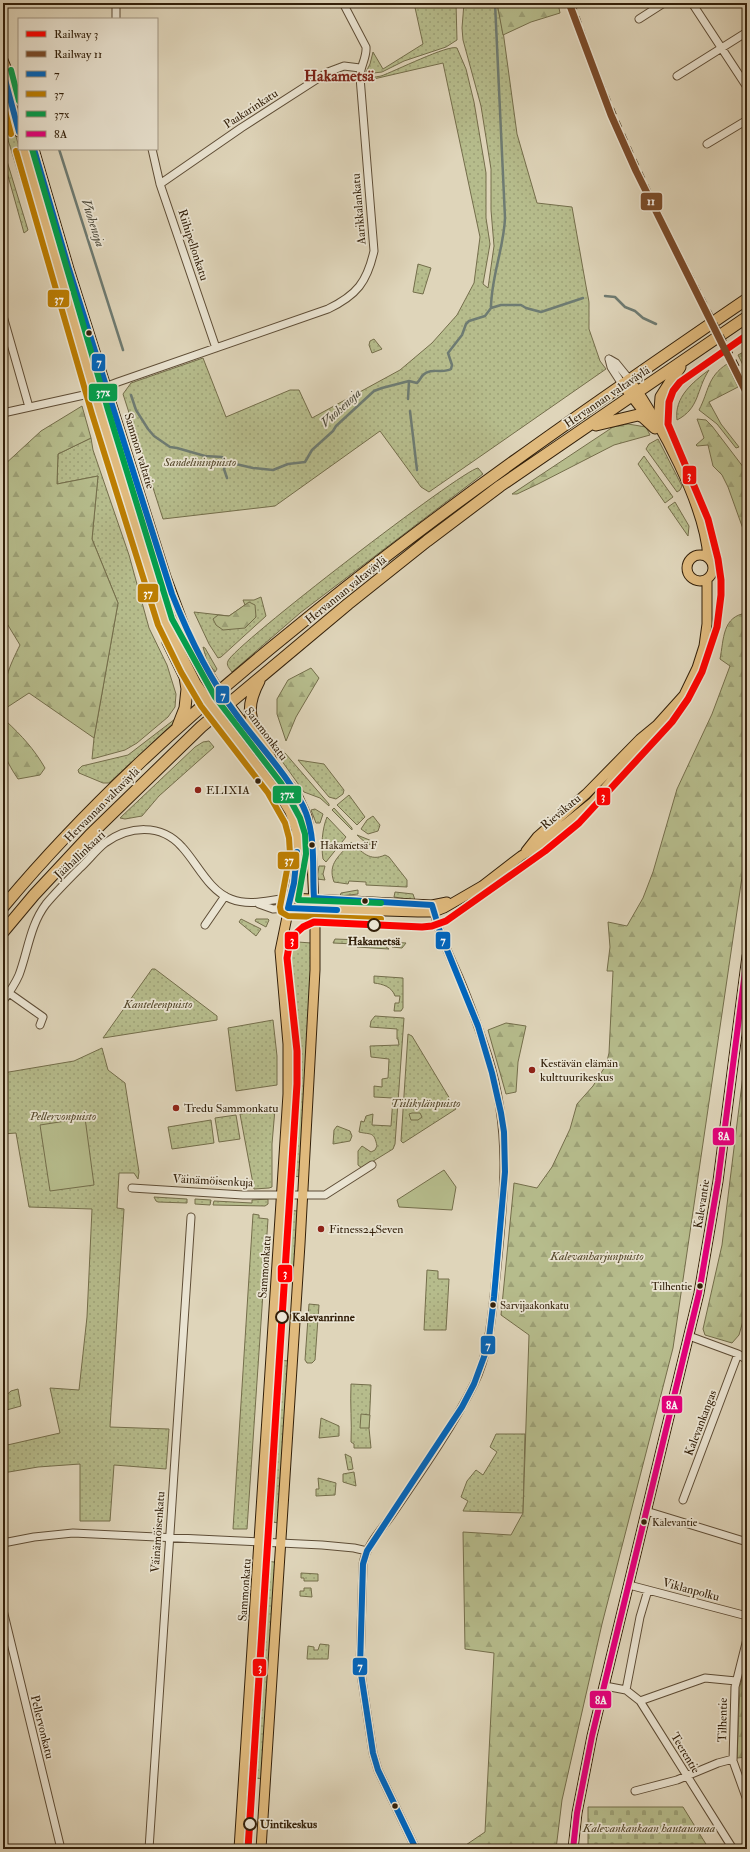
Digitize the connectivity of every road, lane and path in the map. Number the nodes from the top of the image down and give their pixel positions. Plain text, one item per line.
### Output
1 (116, 3) edge
2 (343, 3) edge
3 (664, 3) edge
4 (692, 3) edge
5 (116, 18) edge
6 (639, 19) dead end
7 (747, 32) edge
8 (721, 48) junction
9 (3, 60) edge
10 (360, 68) junction
11 (3, 72) edge
12 (677, 76) dead end
13 (747, 87) edge
14 (18, 97) edge
15 (747, 120) edge
16 (18, 128) edge
17 (707, 144) dead end
18 (24, 150) edge
19 (34, 150) edge
20 (152, 150) edge
21 (160, 184) junction
22 (747, 299) edge
23 (3, 316) edge
24 (747, 317) edge
25 (216, 348) junction
26 (684, 360) junction
27 (626, 382) junction
28 (107, 387) junction
29 (94, 392) junction
30 (635, 394) junction
31 (29, 407) junction
32 (3, 413) edge
33 (657, 426) junction
34 (586, 428) junction
35 (701, 523) junction
36 (696, 556) junction
37 (708, 558) junction
38 (702, 579) junction
39 (165, 622) junction
40 (261, 678) junction
41 (219, 690) junction
42 (208, 701) junction
43 (229, 704) junction
44 (216, 714) junction
45 (177, 729) junction
46 (270, 758) junction
47 (225, 896) junction
48 (290, 898) junction
49 (314, 898) junction
50 (259, 904) junction
51 (3, 907) edge
52 (288, 908) junction
53 (433, 909) junction
54 (314, 910) junction
55 (205, 925) dead end
56 (3, 932) edge
57 (747, 956) edge
58 (8, 993) junction
59 (3, 1000) edge
60 (40, 1025) dead end
61 (372, 1166) dead end
62 (132, 1188) dead end
63 (282, 1194) junction
64 (298, 1194) junction
65 (191, 1217) dead end
66 (689, 1336) junction
67 (738, 1354) junction
68 (747, 1360) edge
69 (684, 1500) dead end
70 (646, 1511) junction
71 (169, 1538) junction
72 (747, 1542) edge
73 (3, 1543) edge
74 (260, 1543) junction
75 (281, 1543) junction
76 (367, 1551) junction
77 (629, 1585) junction
78 (648, 1590) junction
79 (3, 1610) edge
80 (747, 1616) edge
81 (747, 1639) edge
82 (736, 1681) junction
83 (605, 1686) junction
84 (626, 1690) junction
85 (640, 1701) junction
86 (733, 1759) junction
87 (687, 1777) junction
88 (635, 1791) dead end
89 (747, 1800) edge
90 (61, 1849) edge
91 (149, 1849) edge
92 (239, 1849) edge
93 (261, 1849) edge
94 (416, 1849) edge
95 (572, 1849) edge
96 (733, 1849) edge

1 - 5 street
2 - 10 street, Aarikkalankatu
3 - 6 street
4 - 8 street
7 - 8 street
8 - 12 street
8 - 13 street
9 - 14 main road
10 - 21 street, Paakarinkatu
10 - 25 street, Aarikkalankatu
11 - 16 main road
15 - 17 street
18 - 29 main road
19 - 28 main road, Sammon valtatie
20 - 21 street, Riihipellonkatu
21 - 25 street, Riihipellonkatu
22 - 27 highway, Hervannan valtaväylä
23 - 31 street
24 - 26 highway, Hervannan valtaväylä
25 - 28 street, Aarikkalankatu
26 - 30 highway, Hervannan valtaväylä
26 - 33 highway
27 - 30 main road
27 - 41 highway, Hervannan valtaväylä
28 - 29 street, Aarikkalankatu
28 - 41 main road, Sammon valtatie
29 - 31 street, Aarikkalankatu
29 - 39 main road
30 - 33 main road
30 - 34 highway, Hervannan valtaväylä
31 - 32 street, Aarikkalankatu
33 - 34 highway
33 - 35 main road
34 - 40 highway, Hervannan valtaväylä
35 - 36 main road
35 - 37 main road
36 - 37 main road
36 - 38 main road
37 - 38 main road
38 - 53 main road, Rieväkatu
39 - 42 main road
39 - 45 highway
40 - 43 highway, Hervannan valtaväylä
40 - 46 highway
41 - 42 highway, Hervannan valtaväylä
41 - 43 main road, Sammon valtatie
42 - 44 main road
42 - 45 highway, Hervannan valtaväylä
43 - 44 highway, Hervannan valtaväylä
43 - 46 main road, Sammonkatu
44 - 48 main road, Sammonkatu
44 - 56 highway, Hervannan valtaväylä
45 - 51 highway, Hervannan valtaväylä
46 - 49 main road, Sammonkatu
47 - 50 street, Jäähallinkaari
47 - 55 street
47 - 58 street, Jäähallinkaari
48 - 49 main road, Rieväkatu
48 - 50 street, Jäähallinkaari
48 - 52 main road, Sammonkatu
49 - 53 main road, Rieväkatu
49 - 54 main road, Sammonkatu
50 - 52 street, Jäähallinkaari
52 - 54 main road, Rieväkatu
52 - 63 main road, Sammonkatu
53 - 54 main road, Rieväkatu
53 - 76 street
54 - 64 main road, Sammonkatu
57 - 66 main road, Kalevantie
58 - 59 street, Jäähallinkaari
58 - 60 street
61 - 64 street, Väinämöisenkuja
62 - 63 street, Väinämöisenkuja
63 - 64 street, Väinämöisenkuja
63 - 74 main road, Sammonkatu
64 - 75 main road, Sammonkatu
65 - 71 street, Väinämöisenkatu
66 - 67 street
66 - 70 main road, Kalevantie
67 - 68 street
67 - 69 street, Kalevankangas
70 - 72 street
70 - 77 main road, Kalevantie
71 - 73 street
71 - 74 street
71 - 91 street, Väinämöisenkatu
74 - 75 street
74 - 92 main road, Sammonkatu
75 - 76 street
75 - 93 main road, Sammonkatu
76 - 94 street
77 - 78 street, Viklanpolku
77 - 83 main road, Kalevantie
78 - 80 street, Viklanpolku
78 - 84 street
79 - 90 street, Pellervonkatu
81 - 82 street, Tilhentie
82 - 85 street
82 - 86 street, Tilhentie
83 - 84 street, Teerentie
83 - 95 main road, Kalevantie
84 - 85 street, Teerentie
85 - 87 street, Teerentie
86 - 87 street
86 - 89 street, Tilhentie
87 - 88 street
87 - 96 street, Teerentie

